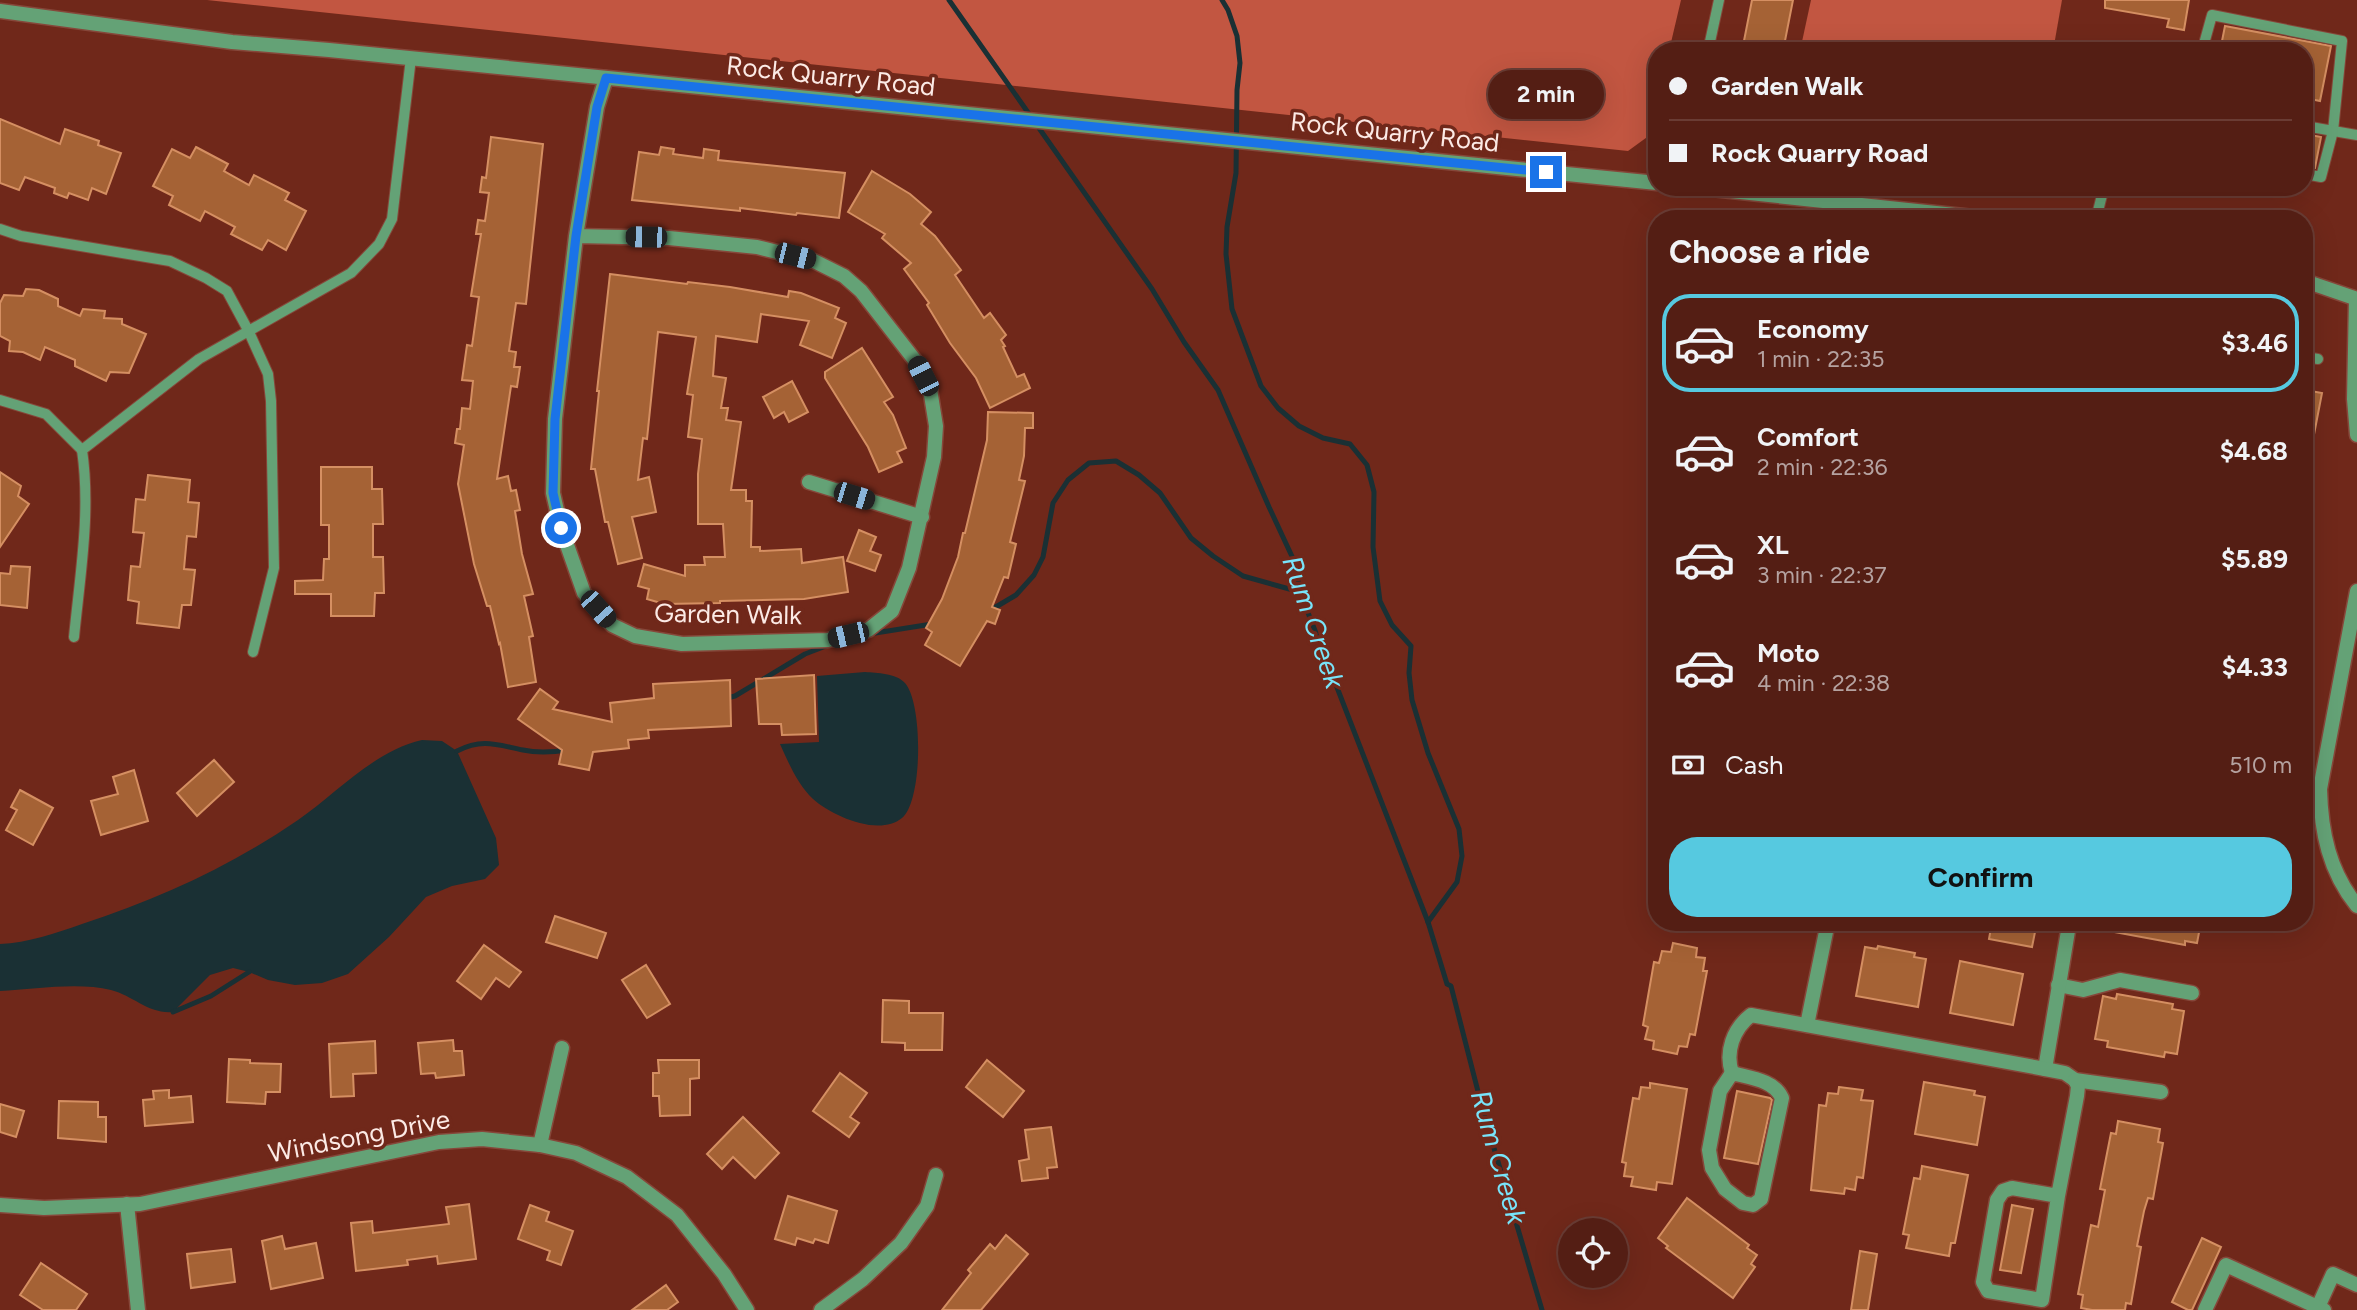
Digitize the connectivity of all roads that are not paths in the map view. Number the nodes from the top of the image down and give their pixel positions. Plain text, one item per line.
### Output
1 (1719, 0) edge
2 (18, 7) edge
3 (0, 11) edge
4 (1710, 42) edge
5 (2204, 42) edge
6 (411, 58) junction
7 (606, 78) junction
8 (2313, 127) edge
9 (2333, 131) junction
10 (2357, 135) edge
11 (2313, 176) edge
12 (1648, 183) edge
13 (1777, 196) edge
14 (1908, 210) edge
15 (0, 229) edge
16 (576, 236) junction
17 (2313, 284) edge
18 (2357, 298) edge
19 (248, 330) junction
20 (2313, 358) edge
21 (2318, 359) dead end
22 (0, 400) edge
23 (2357, 435) edge
24 (82, 450) junction
25 (809, 482) dead end
26 (922, 517) junction
27 (2357, 591) edge
28 (74, 637) dead end
29 (253, 652) dead end
30 (2357, 906) edge
31 (1826, 931) edge
32 (2068, 931) edge
33 (2058, 985) junction
34 (2192, 993) dead end
35 (1807, 1025) junction
36 (562, 1048) dead end
37 (2045, 1069) junction
38 (1732, 1073) junction
39 (2075, 1080) junction
40 (2161, 1092) dead end
41 (540, 1144) junction
42 (936, 1175) dead end
43 (2058, 1196) junction
44 (127, 1204) junction
45 (0, 1205) edge
46 (2357, 1285) edge
47 (2321, 1309) edge
48 (138, 1310) edge
49 (747, 1310) edge
50 (821, 1310) edge
51 (2205, 1310) edge

1 - 4 lane
2 - 3 street, Rock Quarry Road
2 - 6 street, Rock Quarry Road
5 - 9 lane
6 - 7 street, Rock Quarry Road
6 - 19 lane
7 - 12 street, Rock Quarry Road
7 - 16 street, Garden Walk
8 - 9 lane
9 - 10 lane
9 - 11 lane
13 - 14 street
15 - 19 lane
16 - 26 street, Garden Walk
16 - 26 street, Garden Walk
17 - 18 street
18 - 23 street
19 - 24 lane
19 - 29 lane
20 - 21 lane
22 - 24 lane
24 - 28 lane
25 - 26 street
27 - 30 street
31 - 35 street
32 - 33 street
33 - 34 street
33 - 37 street
35 - 37 street
35 - 38 street
36 - 41 street
37 - 39 street
38 - 38 street
39 - 40 street
39 - 43 street
41 - 44 street, Windsong Drive
41 - 49 street, Windsong Drive
42 - 50 street
43 - 43 street
44 - 45 street, Windsong Drive
44 - 48 street
46 - 47 street
47 - 51 street

